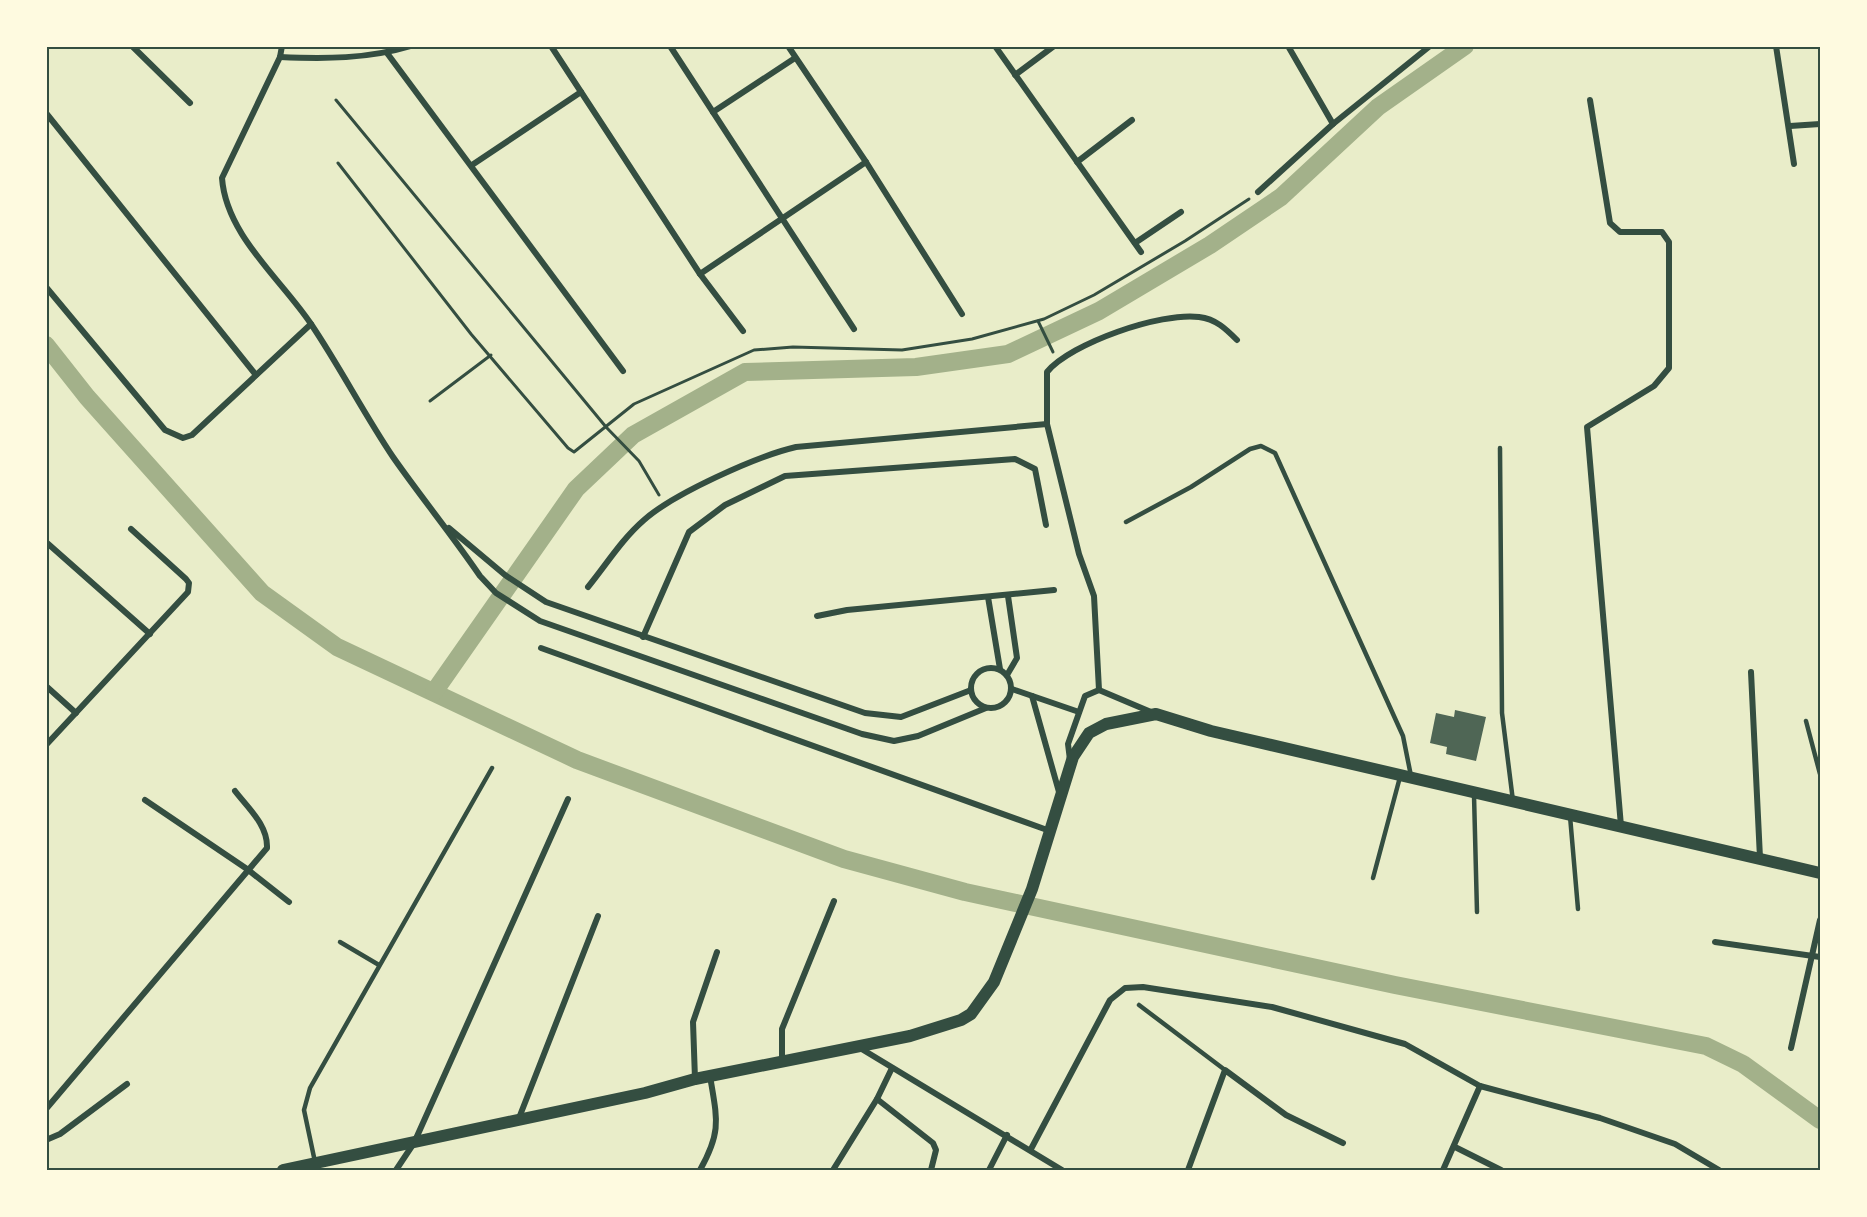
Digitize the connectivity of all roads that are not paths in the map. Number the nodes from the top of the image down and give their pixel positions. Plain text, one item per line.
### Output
1 (132, 46) edge
2 (282, 46) edge
3 (411, 46) edge
4 (551, 46) edge
5 (670, 46) edge
6 (788, 46) edge
7 (995, 46) edge
8 (1054, 46) edge
9 (1288, 46) edge
10 (1776, 46) edge
11 (1429, 47) edge
12 (387, 53) junction
13 (280, 57) junction
14 (795, 58) junction
15 (1015, 75) junction
16 (581, 92) junction
17 (1590, 100) dead end
18 (190, 103) dead end
19 (713, 112) junction
20 (46, 113) edge
21 (1132, 120) dead end
22 (1333, 124) junction
23 (1821, 124) edge
24 (1790, 126) junction
25 (866, 162) junction
26 (1077, 162) junction
27 (1794, 164) dead end
28 (472, 165) junction
29 (1258, 192) road end
30 (1181, 212) dead end
31 (785, 219) junction
32 (1135, 243) junction
33 (1142, 252) dead end
34 (700, 274) junction
35 (46, 286) edge
36 (962, 314) dead end
37 (311, 324) junction
38 (854, 329) dead end
39 (743, 331) dead end
40 (1238, 340) dead end
41 (623, 372) dead end
42 (256, 375) junction
43 (1047, 424) junction
44 (1500, 448) dead end
45 (1126, 522) dead end
46 (444, 524) junction
47 (1046, 525) dead end
48 (131, 529) dead end
49 (46, 542) edge
50 (588, 587) dead end
51 (1054, 590) dead end
52 (1008, 596) junction
53 (988, 597) junction
54 (817, 616) dead end
55 (150, 634) junction
56 (643, 637) junction
57 (541, 648) dead end
58 (1000, 669) junction
59 (1751, 672) dead end
60 (1007, 675) junction
61 (46, 686) edge
62 (971, 690) junction
63 (1012, 690) junction
64 (1099, 690) junction
65 (1032, 696) junction
66 (986, 708) junction
67 (1079, 712) junction
68 (76, 713) junction
69 (1156, 714) junction
70 (1806, 722) dead end
71 (46, 745) edge
72 (1071, 763) junction
73 (492, 768) dead end
74 (1821, 774) edge
75 (1406, 775) junction
76 (235, 791) dead end
77 (1473, 791) junction
78 (1060, 795) junction
79 (568, 799) dead end
80 (145, 800) dead end
81 (1513, 801) junction
82 (1569, 814) junction
83 (1621, 826) junction
84 (1050, 831) junction
85 (1760, 858) junction
86 (247, 869) junction
87 (1821, 873) edge
88 (1373, 878) dead end
89 (834, 901) dead end
90 (289, 902) dead end
91 (1578, 909) dead end
92 (1477, 912) dead end
93 (598, 915) dead end
94 (1821, 920) edge
95 (340, 942) dead end
96 (1714, 942) dead end
97 (717, 952) dead end
98 (1817, 957) edge
99 (379, 965) junction
100 (1139, 1005) dead end
101 (860, 1047) junction
102 (1791, 1048) dead end
103 (782, 1062) junction
104 (892, 1068) junction
105 (1225, 1070) junction
106 (710, 1075) junction
107 (695, 1079) junction
108 (127, 1084) dead end
109 (1480, 1086) junction
110 (877, 1099) junction
111 (46, 1109) edge
112 (519, 1118) junction
113 (1007, 1135) junction
114 (46, 1140) edge
115 (414, 1143) junction
116 (1343, 1143) dead end
117 (1455, 1147) junction
118 (1031, 1149) junction
119 (315, 1163) junction
120 (283, 1170) edge
121 (396, 1170) edge
122 (700, 1170) edge
123 (833, 1170) edge
124 (931, 1170) edge
125 (989, 1170) edge
126 (1062, 1170) edge
127 (1188, 1170) edge
128 (1443, 1170) edge
129 (1501, 1170) edge
130 (1719, 1170) edge

1 - 18 street
2 - 13 street
3 - 12 street
4 - 16 street
5 - 19 street
6 - 14 street
7 - 15 street
8 - 15 street
9 - 22 street
10 - 24 street
11 - 22 street
12 - 13 street
12 - 28 street
13 - 37 street
14 - 19 street
14 - 25 street
15 - 26 street
16 - 28 street
16 - 34 street
17 - 83 street
19 - 31 street
20 - 42 street
21 - 26 street
22 - 29 street
23 - 24 street
24 - 27 street
25 - 31 street
25 - 36 street
26 - 32 street
28 - 41 street
30 - 32 street
31 - 34 street
31 - 38 street
32 - 33 street
34 - 39 street
35 - 42 street
37 - 42 street
37 - 46 street
40 - 43 street
43 - 50 street
43 - 64 street
44 - 81 lane
45 - 75 lane
46 - 56 street
46 - 66 street
47 - 56 street
48 - 55 street
49 - 55 street
51 - 52 street
52 - 53 street
52 - 60 street
53 - 54 street
53 - 58 street
55 - 68 street
56 - 62 street
57 - 84 street
58 - 60 street
58 - 62 street
59 - 85 street
60 - 63 street
61 - 68 street
62 - 66 street
63 - 65 street
63 - 66 street
64 - 67 street
64 - 69 street
65 - 67 street
65 - 78 street
67 - 72 street
68 - 71 street
69 - 72 main road
69 - 75 main road
70 - 74 lane
72 - 78 main road
73 - 99 lane
75 - 77 main road
75 - 88 lane
76 - 86 street
77 - 81 main road
77 - 92 lane
78 - 84 main road
79 - 115 street
80 - 86 street
81 - 82 main road
82 - 83 main road
82 - 91 lane
83 - 85 main road
84 - 101 main road
85 - 87 main road
86 - 90 street
86 - 111 street
89 - 103 street
93 - 112 street
94 - 98 street
95 - 99 lane
96 - 98 street
97 - 107 street
98 - 102 street
99 - 119 lane
100 - 105 lane
101 - 103 main road
101 - 104 street
103 - 106 main road
104 - 110 street
104 - 113 street
105 - 116 street
105 - 127 street
106 - 107 main road
106 - 122 street
107 - 112 main road
108 - 114 street
109 - 117 street
109 - 118 street
109 - 130 street
110 - 123 street
110 - 124 street
112 - 115 main road
113 - 118 street
113 - 125 street
115 - 119 main road
115 - 121 street
117 - 128 street
117 - 129 street
118 - 126 street
119 - 120 main road

